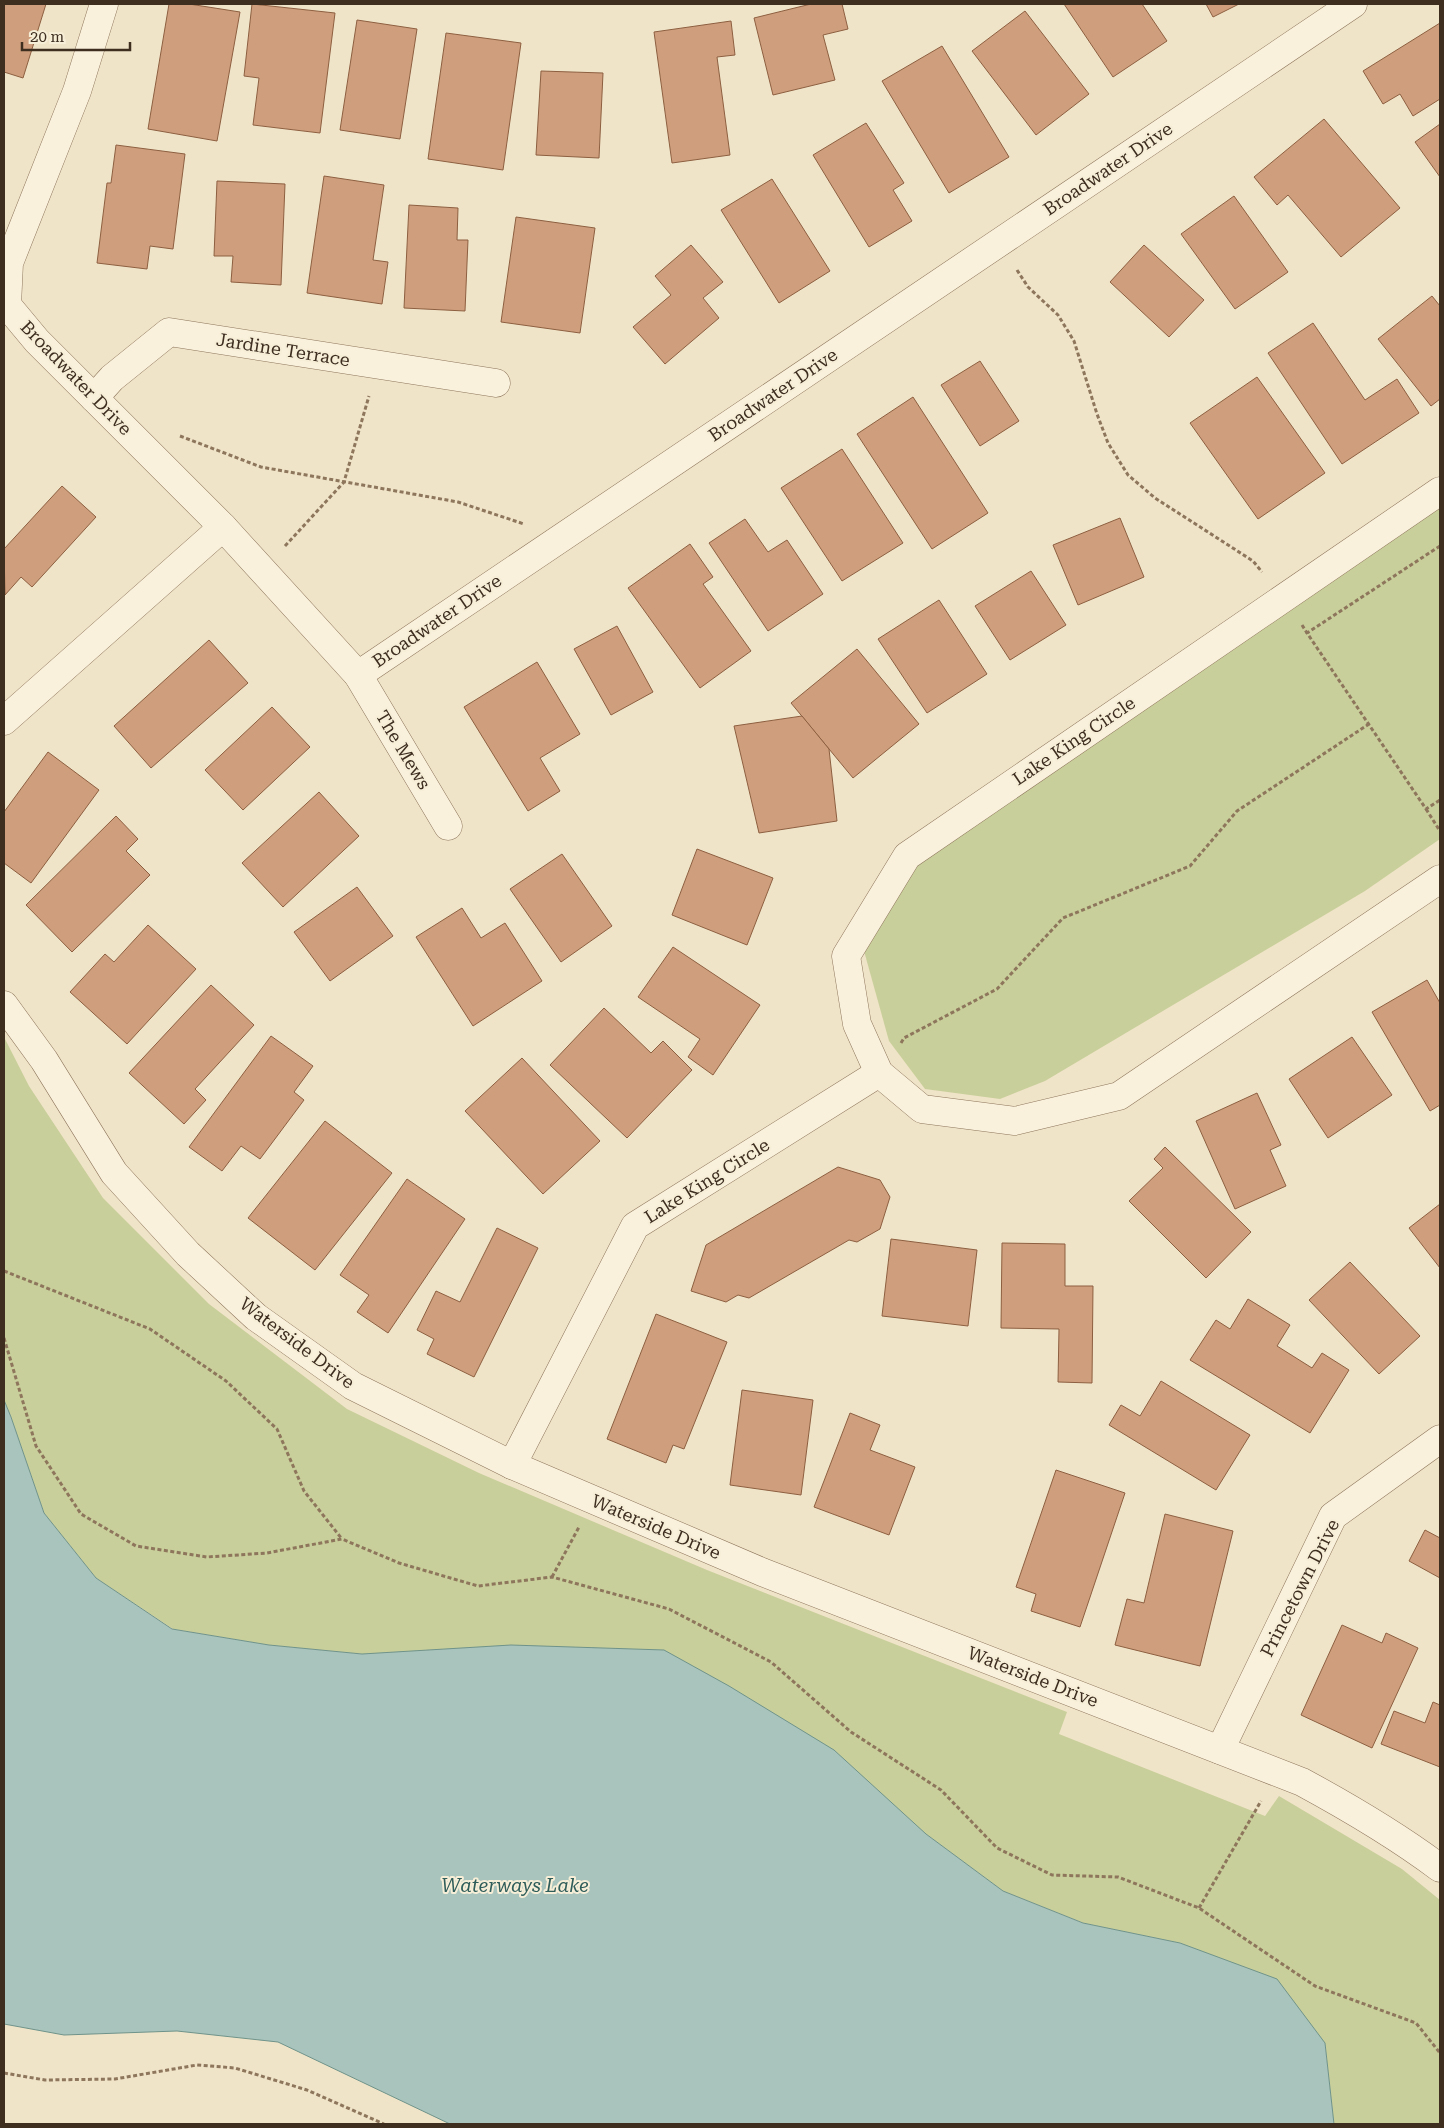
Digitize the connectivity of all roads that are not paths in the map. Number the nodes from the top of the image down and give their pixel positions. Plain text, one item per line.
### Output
1 (104, 4) edge
2 (1353, 4) edge
3 (496, 383) dead end
4 (94, 398) junction
5 (1440, 491) edge
6 (223, 528) junction
7 (358, 675) junction
8 (4, 721) edge
9 (448, 826) dead end
10 (1438, 885) edge
11 (4, 1005) edge
12 (879, 1073) junction
13 (1440, 1439) edge
14 (512, 1465) junction
15 (1220, 1750) junction
16 (1440, 1868) edge

1 - 4 street, Broadwater Drive
2 - 7 street, Broadwater Drive
3 - 4 street, Jardine Terrace
4 - 6 street, Broadwater Drive
5 - 12 street, Lake King Circle
6 - 7 street, Broadwater Drive
6 - 8 street
7 - 9 street, The Mews
10 - 12 street, Lake King Circle
11 - 14 street, Waterside Drive
12 - 14 street, Lake King Circle
13 - 15 street, Princetown Drive
14 - 15 street, Waterside Drive
15 - 16 street, Waterside Drive

